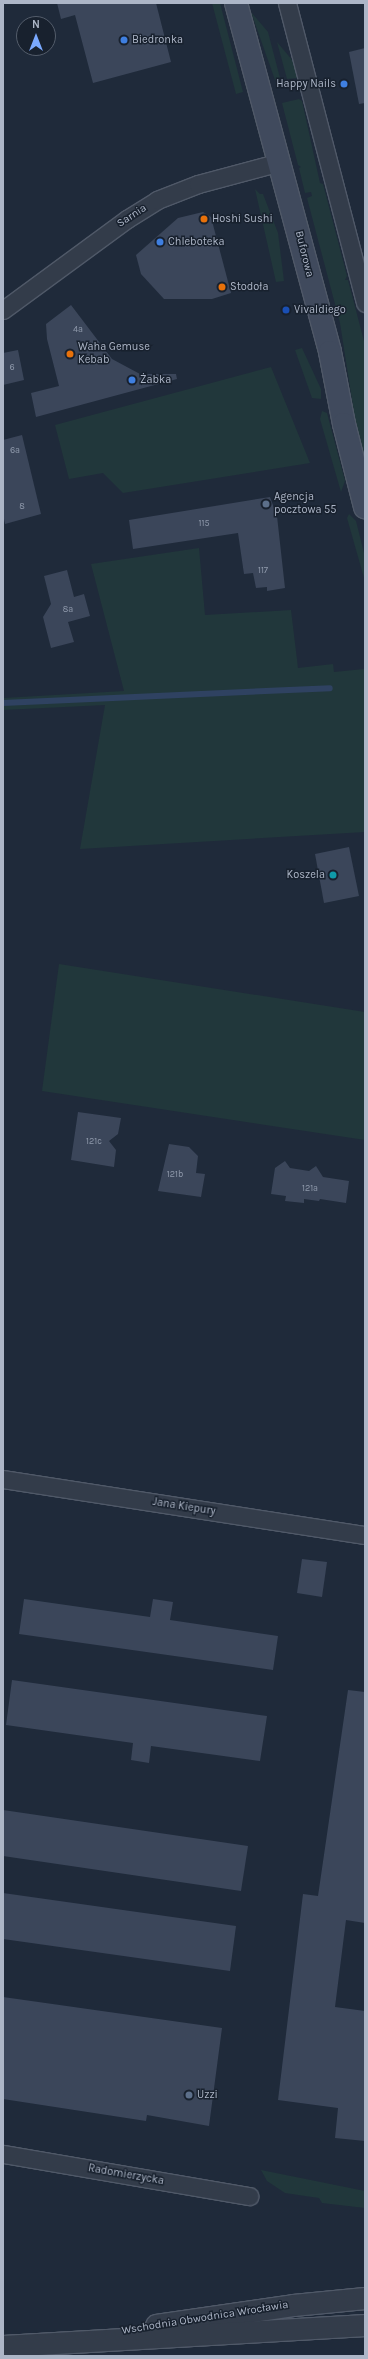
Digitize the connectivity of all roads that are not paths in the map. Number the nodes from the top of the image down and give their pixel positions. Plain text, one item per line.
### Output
1 (236, 3) edge
2 (287, 3) edge
3 (280, 162) junction
4 (365, 303) edge
5 (3, 310) edge
6 (365, 507) edge
7 (3, 1479) edge
8 (365, 1535) edge
9 (3, 2154) edge
10 (249, 2196) dead end
11 (365, 2298) edge
12 (365, 2325) edge
13 (44, 2342) junction
14 (3, 2346) edge

1 - 3 main road, Buforowa
2 - 4 street
3 - 5 street, Sarnia
3 - 6 main road, Buforowa
7 - 8 street, Jana Kiepury
9 - 10 street, Radomierzycka
11 - 13 street, Wschodnia Obwodnica Wrocławia
12 - 13 street, Wschodnia Obwodnica Wrocławia
13 - 14 street, Wschodnia Obwodnica Wrocławia

